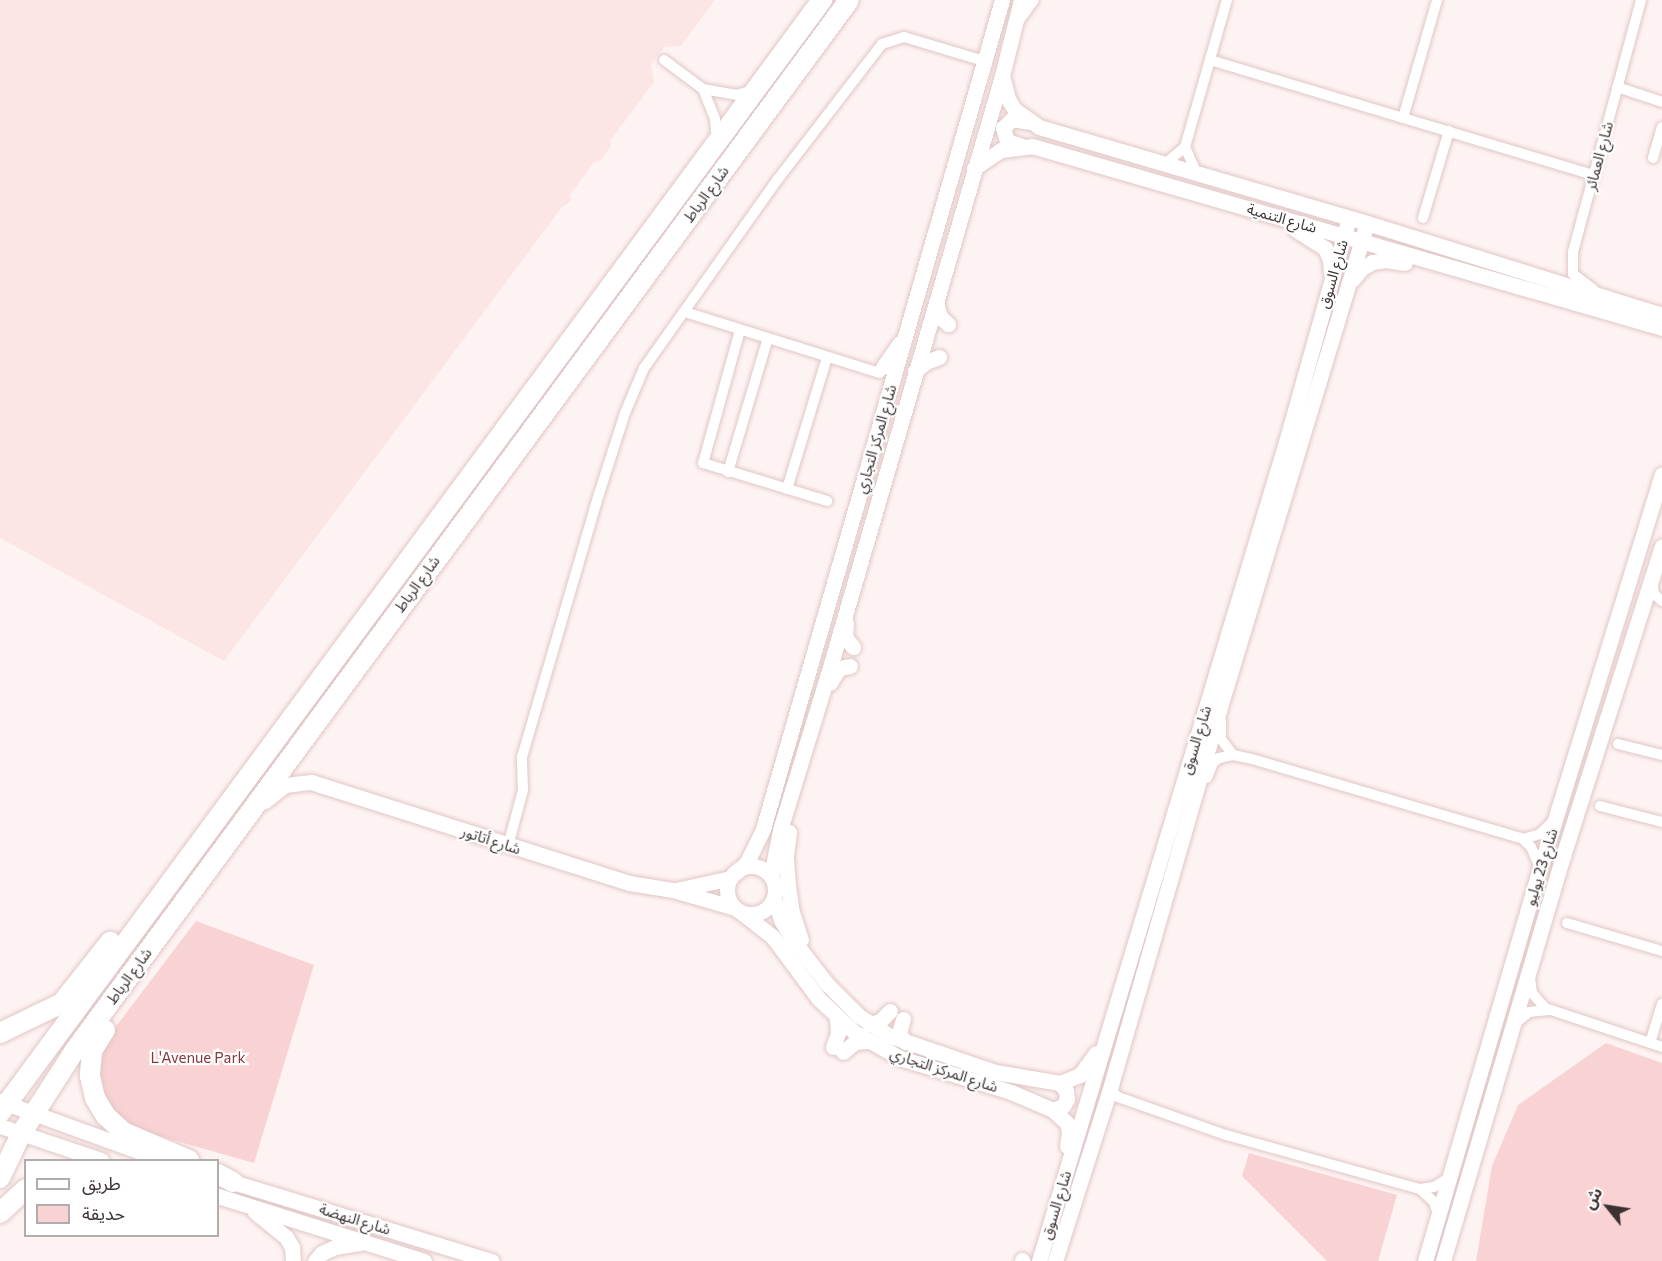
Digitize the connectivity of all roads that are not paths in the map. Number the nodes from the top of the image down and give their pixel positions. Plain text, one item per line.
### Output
1 (822, 0) edge
2 (849, 0) edge
3 (1002, 0) edge
4 (1021, 0) edge
5 (1034, 0) edge
6 (1227, 0) edge
7 (1641, 0) edge
8 (1435, 1) edge
9 (1014, 27) junction
10 (664, 60) dead end
11 (1210, 60) junction
12 (984, 61) junction
13 (1002, 75) junction
14 (1617, 87) junction
15 (703, 89) junction
16 (756, 89) junction
17 (1662, 102) edge
18 (1403, 118) junction
19 (1032, 123) junction
20 (1662, 127) edge
21 (1449, 131) junction
22 (718, 141) junction
23 (1023, 146) junction
24 (1185, 147) junction
25 (1653, 158) dead end
26 (1166, 163) junction
27 (975, 168) junction
28 (1196, 172) junction
29 (1594, 175) junction
30 (1283, 218) junction
31 (1349, 218) junction
32 (1423, 218) dead end
33 (1367, 223) junction
34 (1344, 237) junction
35 (1362, 242) junction
36 (1430, 261) junction
37 (1331, 278) junction
38 (1348, 287) junction
39 (1606, 297) junction
40 (936, 301) junction
41 (685, 312) junction
42 (1662, 315) edge
43 (948, 324) dead end
44 (1658, 329) edge
45 (740, 330) junction
46 (907, 333) junction
47 (768, 338) junction
48 (827, 357) junction
49 (939, 357) dead end
50 (881, 370) joint
51 (915, 371) junction
52 (728, 471) junction
53 (1662, 475) edge
54 (786, 489) junction
55 (827, 501) dead end
56 (1662, 546) edge
57 (1652, 580) junction
58 (1662, 601) edge
59 (848, 605) junction
60 (1642, 612) junction
61 (853, 647) dead end
62 (850, 666) dead end
63 (1223, 697) junction
64 (819, 705) junction
65 (1618, 744) dead end
66 (1233, 754) junction
67 (1662, 756) edge
68 (791, 794) junction
69 (1600, 806) dead end
70 (1555, 819) junction
71 (1662, 822) edge
72 (207, 833) junction
73 (1523, 839) junction
74 (1182, 843) junction
75 (508, 846) junction
76 (223, 848) junction
77 (1540, 868) junction
78 (734, 875) junction
79 (771, 876) junction
80 (673, 890) junction
81 (774, 899) junction
82 (738, 910) junction
83 (1568, 923) dead end
84 (155, 941) junction
85 (1662, 951) edge
86 (1529, 968) junction
87 (816, 970) junction
88 (1662, 1004) edge
89 (1549, 1010) junction
90 (837, 1018) junction
91 (869, 1024) junction
92 (1511, 1030) junction
93 (0, 1033) edge
94 (1106, 1039) junction
95 (868, 1041) junction
96 (905, 1042) junction
97 (1650, 1043) junction
98 (1662, 1047) edge
99 (1060, 1083) junction
100 (1111, 1084) junction
101 (2, 1106) edge
102 (1053, 1110) junction
103 (34, 1114) junction
104 (0, 1126) edge
105 (21, 1134) junction
106 (95, 1159) edge
107 (158, 1159) edge
108 (184, 1159) edge
109 (1450, 1176) junction
110 (0, 1178) edge
111 (223, 1178) edge
112 (1064, 1179) junction
113 (1420, 1189) junction
114 (24, 1191) edge
115 (219, 1196) edge
116 (237, 1202) junction
117 (0, 1213) edge
118 (1438, 1215) junction
119 (369, 1243) junction
120 (293, 1261) edge
121 (314, 1261) edge
122 (424, 1261) edge
123 (492, 1261) edge
124 (1039, 1261) edge
125 (1055, 1261) edge
126 (1425, 1261) edge
127 (1443, 1261) edge

1 - 16 highway, شارع الرباط
2 - 76 highway, شارع الرباط
3 - 12 street, شارع المركز التجاري
4 - 9 street, شارع المركز التجاري
5 - 9 street
6 - 11 street
7 - 14 street, شارع العمائر
8 - 18 street
9 - 13 street, شارع المركز التجاري
10 - 15 street
11 - 18 street
11 - 24 street
12 - 41 street
12 - 46 street, شارع المركز التجاري
13 - 19 street, شارع التنمية
13 - 27 street, شارع المركز التجاري
14 - 17 street
14 - 29 street, شارع العمائر
15 - 16 street
15 - 22 street
16 - 22 highway, شارع الرباط
18 - 21 street
19 - 23 street
19 - 26 street, شارع التنمية
20 - 25 street
21 - 29 street
21 - 32 street
22 - 72 highway, شارع الرباط
23 - 27 street
23 - 30 street, شارع التنمية
24 - 26 street
24 - 28 street
26 - 28 street, شارع التنمية
27 - 40 street, شارع المركز التجاري
28 - 31 street, شارع التنمية
29 - 39 street, شارع العمائر
30 - 34 street, شارع التنمية
30 - 37 street
31 - 33 street, شارع التنمية
31 - 34 street, شارع السوق
33 - 35 street, شارع السوق
33 - 39 street, شارع التنمية
34 - 35 street, شارع التنمية
34 - 37 street, شارع السوق
35 - 36 street, شارع التنمية
35 - 38 street, شارع السوق
36 - 38 street
36 - 44 street, شارع التنمية
37 - 94 street, شارع السوق
38 - 63 street, شارع السوق
39 - 42 street, شارع التنمية
40 - 43 street
40 - 51 street, شارع المركز التجاري
41 - 45 street
41 - 75 street
45 - 47 street
45 - 52 street
46 - 50 street
46 - 78 street, شارع المركز التجاري
47 - 48 street
47 - 52 street
48 - 50 street
48 - 54 street
49 - 51 street
51 - 59 street, شارع المركز التجاري
52 - 54 street
53 - 70 street, شارع 23 يوليو
54 - 55 street
56 - 57 street, شارع 23 يوليو
57 - 58 street
57 - 60 street, شارع 23 يوليو
58 - 60 street
59 - 61 street
59 - 64 street, شارع المركز التجاري
60 - 86 street, شارع 23 يوليو
62 - 64 street
63 - 66 street
63 - 74 street, شارع السوق
64 - 68 street, شارع المركز التجاري
65 - 67 street
66 - 73 street
66 - 74 street
68 - 79 street, شارع المركز التجاري
68 - 87 street
69 - 71 street
70 - 73 street
70 - 77 street, شارع 23 يوليو
72 - 93 highway
72 - 101 highway, شارع الرباط
73 - 77 street
74 - 100 street, شارع السوق
75 - 76 street, شارع أتاتور
75 - 80 street, شارع أتاتور
76 - 84 highway, شارع الرباط
77 - 109 street, شارع 23 يوليو
78 - 79 street
78 - 80 street, شارع أتاتور
78 - 82 street
79 - 81 street
80 - 82 street, شارع أتاتور
81 - 82 street
81 - 87 street, شارع المركز التجاري
82 - 90 street, شارع المركز التجاري
83 - 85 street
84 - 103 highway, شارع الرباط
84 - 108 highway
86 - 89 street
86 - 92 street, شارع 23 يوليو
87 - 91 street, شارع المركز التجاري
88 - 97 street
89 - 92 street
89 - 97 street
90 - 95 street, شارع المركز التجاري
90 - 95 street
91 - 96 street, شارع المركز التجاري
91 - 96 street
92 - 127 street, شارع 23 يوليو
94 - 99 street
94 - 112 street, شارع السوق
95 - 102 street, شارع المركز التجاري
96 - 99 street, شارع المركز التجاري
97 - 98 street
99 - 102 street
100 - 113 street
100 - 125 street, شارع السوق
101 - 103 street
102 - 112 street
103 - 105 highway, شارع الرباط
103 - 107 street
104 - 105 street
105 - 106 street
105 - 110 highway, شارع الرباط
109 - 113 street
109 - 118 street, شارع 23 يوليو
111 - 123 street, شارع النهضة
112 - 124 street, شارع السوق
113 - 118 street
114 - 117 highway
115 - 116 street, شارع النهضة
116 - 119 street, شارع النهضة
116 - 120 street
118 - 126 street, شارع 23 يوليو
119 - 121 street
119 - 122 street, شارع النهضة
120 - 121 street

